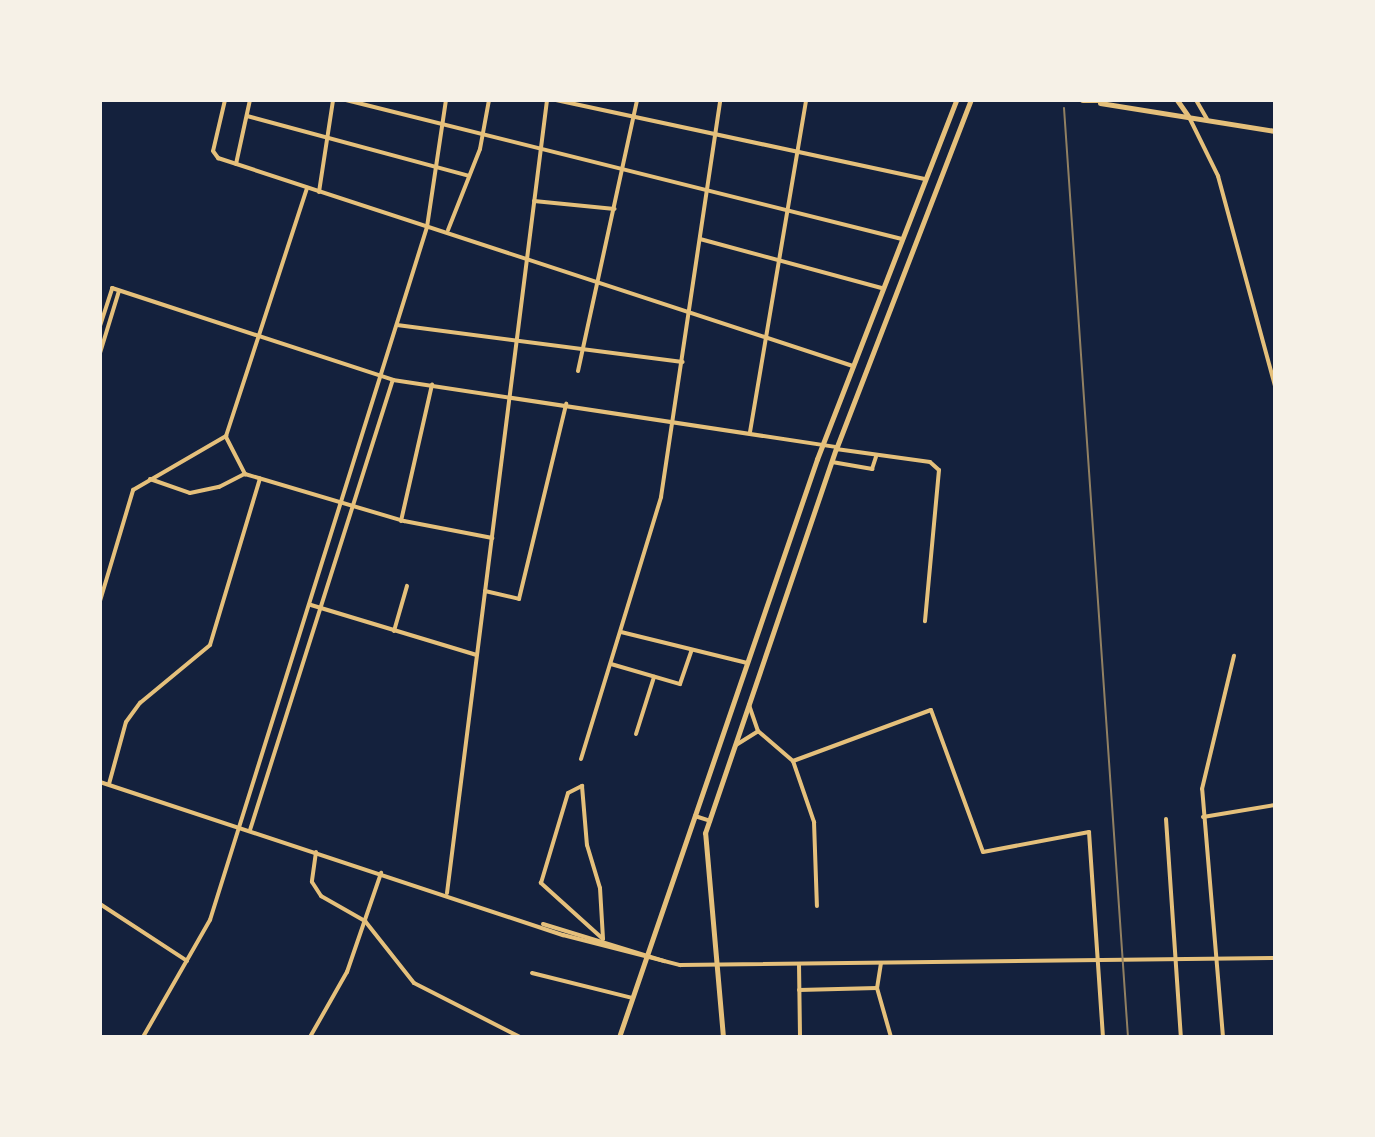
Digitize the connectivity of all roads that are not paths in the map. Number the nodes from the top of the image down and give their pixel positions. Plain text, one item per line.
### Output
1 (225, 100) edge
2 (250, 100) edge
3 (333, 100) edge
4 (346, 100) edge
5 (446, 100) edge
6 (489, 100) edge
7 (547, 100) edge
8 (556, 100) edge
9 (637, 100) edge
10 (720, 100) edge
11 (806, 100) edge
12 (956, 100) edge
13 (971, 100) edge
14 (1083, 100) edge
15 (1177, 100) edge
16 (1196, 100) edge
17 (1100, 101) edge
18 (950, 115) junction
19 (247, 116) junction
20 (1189, 117) junction
21 (634, 118) junction
22 (963, 120) junction
23 (1207, 120) junction
24 (442, 124) junction
25 (1275, 131) edge
26 (484, 134) junction
27 (715, 136) junction
28 (326, 138) junction
29 (541, 149) junction
30 (797, 153) junction
31 (236, 165) junction
32 (436, 167) junction
33 (624, 169) junction
34 (469, 176) junction
35 (925, 179) junction
36 (307, 188) junction
37 (707, 190) junction
38 (319, 192) junction
39 (534, 201) junction
40 (615, 209) junction
41 (788, 210) junction
42 (427, 227) junction
43 (448, 230) junction
44 (700, 239) junction
45 (902, 239) junction
46 (527, 256) junction
47 (779, 260) junction
48 (599, 280) junction
49 (882, 288) junction
50 (119, 291) junction
51 (690, 311) junction
52 (397, 325) junction
53 (100, 326) edge
54 (257, 333) junction
55 (766, 336) junction
56 (517, 338) junction
57 (1275, 342) edge
58 (1265, 343) junction
59 (583, 348) junction
60 (100, 353) edge
61 (683, 362) junction
62 (853, 366) junction
63 (578, 371) dead end
64 (382, 374) junction
65 (393, 380) junction
66 (432, 384) junction
67 (1275, 386) edge
68 (510, 397) junction
69 (566, 404) junction
70 (674, 420) junction
71 (750, 432) junction
72 (226, 436) junction
73 (823, 444) junction
74 (837, 448) junction
75 (876, 456) junction
76 (832, 462) junction
77 (245, 474) junction
78 (260, 478) junction
79 (149, 479) junction
80 (341, 502) junction
81 (353, 506) junction
82 (401, 521) junction
83 (492, 538) junction
84 (407, 586) dead end
85 (485, 591) junction
86 (100, 601) edge
87 (310, 604) junction
88 (321, 608) junction
89 (925, 621) dead end
90 (759, 628) junction
91 (394, 631) junction
92 (621, 632) junction
93 (774, 633) junction
94 (692, 650) junction
95 (477, 655) junction
96 (1234, 656) dead end
97 (747, 663) junction
98 (611, 664) junction
99 (654, 677) junction
100 (749, 705) junction
101 (758, 731) junction
102 (636, 734) dead end
103 (735, 746) junction
104 (581, 759) dead end
105 (793, 761) junction
106 (100, 782) edge
107 (109, 785) junction
108 (1275, 805) edge
109 (695, 816) junction
110 (1203, 817) junction
111 (1166, 819) dead end
112 (710, 821) junction
113 (239, 826) junction
114 (250, 830) junction
115 (316, 852) junction
116 (381, 873) junction
117 (447, 893) junction
118 (100, 904) edge
119 (817, 906) dead end
120 (365, 921) junction
121 (537, 923) junction
122 (603, 939) junction
123 (648, 953) junction
124 (1216, 958) junction
125 (1275, 958) edge
126 (1175, 959) junction
127 (645, 960) junction
128 (1098, 960) junction
129 (187, 961) junction
130 (670, 963) junction
131 (881, 963) junction
132 (799, 964) junction
133 (716, 966) junction
134 (532, 973) dead end
135 (877, 988) junction
136 (799, 990) junction
137 (632, 998) junction
138 (143, 1037) edge
139 (310, 1037) edge
140 (520, 1037) edge
141 (619, 1037) edge
142 (723, 1037) edge
143 (800, 1037) edge
144 (891, 1037) edge
145 (1103, 1037) edge
146 (1181, 1037) edge
147 (1223, 1037) edge

1 - 31 street
2 - 19 street
3 - 28 street
4 - 24 street
5 - 24 street
6 - 26 street
7 - 29 street
8 - 21 street
9 - 21 street
10 - 27 street
11 - 30 street
12 - 18 street
13 - 22 street
14 - 17 main road
15 - 20 street
16 - 23 street
17 - 20 street
18 - 22 street
18 - 35 street
19 - 28 street
19 - 31 street
20 - 23 street
20 - 58 street
21 - 27 street
21 - 33 street
22 - 74 street
23 - 25 street
24 - 26 street
24 - 32 street
26 - 29 street
26 - 34 street
27 - 30 street
27 - 37 street
28 - 32 street
28 - 38 street
29 - 33 street
29 - 39 street
30 - 35 street
30 - 41 street
31 - 36 street
32 - 34 street
32 - 42 street
33 - 37 street
33 - 40 street
34 - 43 street
35 - 45 street
36 - 38 street
36 - 54 street
37 - 41 street
37 - 44 street
38 - 42 street
39 - 40 street
39 - 46 street
40 - 48 street
41 - 45 street
41 - 47 street
42 - 43 street
42 - 52 street
43 - 46 street
44 - 47 street
44 - 51 street
45 - 49 street
46 - 48 street
46 - 56 street
47 - 49 street
47 - 55 street
48 - 51 street
48 - 59 street
49 - 62 street
50 - 53 street
50 - 54 street
50 - 60 street
51 - 55 street
51 - 61 street
52 - 56 street
52 - 64 street
54 - 64 street
54 - 72 street
55 - 62 street
55 - 71 street
56 - 59 street
56 - 68 street
57 - 58 street
58 - 67 street
59 - 61 street
59 - 63 street
61 - 70 street
62 - 73 street
64 - 65 street
64 - 80 street
65 - 66 street
65 - 81 street
66 - 68 street
66 - 82 street
68 - 69 street
68 - 83 street
69 - 70 street
69 - 85 street
70 - 71 street
70 - 92 street
71 - 73 street
72 - 77 street
72 - 79 street
73 - 74 street
73 - 90 street
74 - 75 street
74 - 76 street
75 - 76 street
75 - 89 street
76 - 93 street
77 - 78 street
77 - 79 street
78 - 80 street
78 - 107 street
79 - 86 street
80 - 81 street
80 - 87 street
81 - 82 street
81 - 88 street
82 - 83 street
83 - 85 street
84 - 91 street
85 - 95 street
87 - 88 street
87 - 113 street
88 - 91 street
88 - 114 street
90 - 93 street
90 - 97 street
91 - 95 street
92 - 94 street
92 - 98 street
93 - 100 street
94 - 97 street
94 - 99 street
95 - 117 street
96 - 110 street
97 - 109 street
98 - 99 street
98 - 104 street
99 - 102 street
100 - 101 street
100 - 103 street
101 - 103 street
101 - 105 street
103 - 112 street
105 - 119 street
105 - 128 street
106 - 107 street
107 - 113 street
108 - 110 street
109 - 112 street
109 - 123 street
110 - 124 street
111 - 126 street
112 - 133 street
113 - 114 street
113 - 129 street
114 - 115 street
115 - 116 street
115 - 120 street
116 - 117 street
116 - 120 street
117 - 121 street
118 - 129 street
120 - 139 street
120 - 140 street
121 - 122 street
121 - 127 street
122 - 122 street
122 - 123 street
123 - 127 street
123 - 130 street
124 - 125 street
124 - 126 street
124 - 147 street
126 - 128 street
126 - 146 street
127 - 130 street
127 - 137 street
128 - 131 street
128 - 145 street
129 - 138 street
130 - 133 street
131 - 132 street
131 - 135 street
132 - 133 street
132 - 136 street
133 - 142 street
134 - 137 street
135 - 136 street
135 - 144 street
136 - 143 street
137 - 141 street

